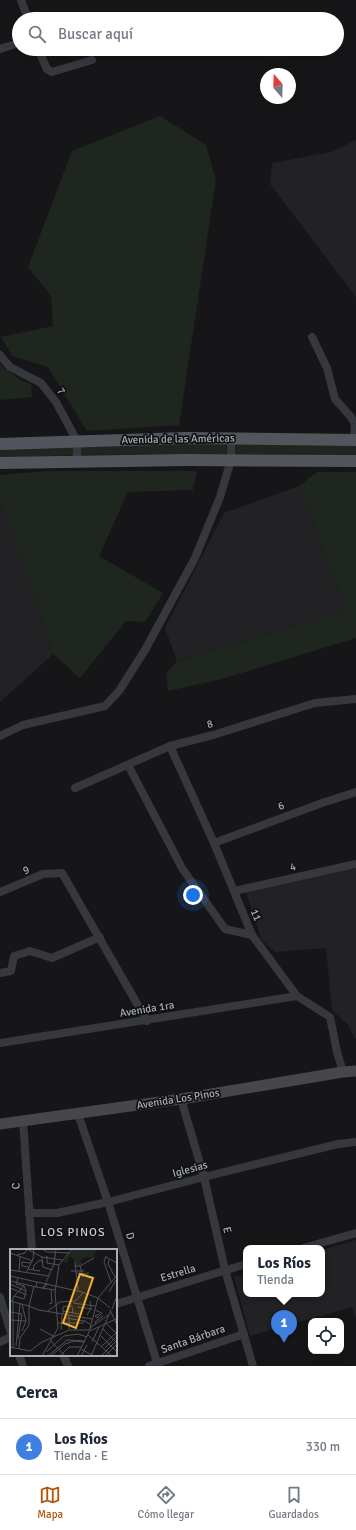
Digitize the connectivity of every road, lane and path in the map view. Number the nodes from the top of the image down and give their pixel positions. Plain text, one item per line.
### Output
1 (21, 0) edge
2 (25, 12) edge
3 (12, 45) edge
4 (0, 49) edge
5 (41, 56) edge
6 (92, 60) dead end
7 (312, 337) dead end
8 (0, 354) edge
9 (231, 438) junction
10 (355, 440) edge
11 (77, 441) junction
12 (0, 444) edge
13 (231, 460) junction
14 (77, 461) junction
15 (356, 461) edge
16 (0, 463) edge
17 (356, 699) edge
18 (0, 736) edge
19 (170, 746) junction
20 (128, 765) junction
21 (75, 788) dead end
22 (356, 792) edge
23 (214, 842) junction
24 (356, 864) edge
25 (234, 891) junction
26 (0, 892) edge
27 (252, 935) junction
28 (100, 937) junction
29 (0, 973) edge
30 (296, 996) junction
31 (147, 1021) junction
32 (0, 1044) edge
33 (356, 1071) edge
34 (343, 1072) junction
35 (181, 1099) junction
36 (78, 1114) junction
37 (23, 1121) junction
38 (0, 1124) edge
39 (356, 1142) edge
40 (204, 1177) junction
41 (108, 1202) junction
42 (29, 1213) junction
43 (356, 1233) edge
44 (314, 1245) edge
45 (32, 1249) edge
46 (243, 1265) edge
47 (225, 1270) junction
48 (0, 1297) edge
49 (136, 1297) junction
50 (117, 1304) edge
51 (10, 1330) edge
52 (244, 1334) junction
53 (10, 1337) edge
54 (0, 1342) edge
55 (19, 1356) edge
56 (63, 1356) edge
57 (157, 1364) edge
58 (23, 1366) edge
59 (68, 1366) edge
60 (149, 1366) edge
61 (253, 1366) edge

1 - 2 street
3 - 4 street
5 - 6 street
7 - 10 street
8 - 11 street, 7
9 - 10 main road, Avenida de las Américas
9 - 11 main road, Avenida de las Américas
9 - 13 street
11 - 12 main road, Avenida de las Américas
11 - 14 street, 7
13 - 14 main road, Avenida de las Américas
13 - 15 main road, Avenida de las Américas
13 - 18 street
14 - 16 main road, Avenida de las Américas
17 - 19 street, 8
19 - 20 street, 8
19 - 23 street, 11
20 - 21 street, 8
20 - 27 street
22 - 23 street, 6
23 - 25 street, 11
24 - 25 street, 4
25 - 27 street, 11
26 - 28 street, 9
27 - 30 street, 11
28 - 29 street
28 - 31 street
30 - 31 street, Avenida 1ra
30 - 34 street, 11
31 - 32 street, Avenida 1ra
33 - 34 street, Avenida Los Pinos
34 - 35 street, Avenida Los Pinos
35 - 36 street, Avenida Los Pinos
35 - 40 street, E
36 - 37 street, Avenida Los Pinos
36 - 41 street, D
37 - 38 street, Avenida Los Pinos
37 - 42 street, C
39 - 40 street, Iglesias
40 - 41 street, Iglesias
40 - 47 street, E
41 - 42 street, Iglesias
41 - 49 street, D
42 - 45 street, C
43 - 44 street
46 - 47 street, Estrella
47 - 49 street, Estrella
47 - 52 street, E
48 - 51 street
49 - 50 street, Estrella
49 - 57 street, D
52 - 57 street, Santa Bárbara
52 - 61 street, E
53 - 54 street
55 - 58 street
56 - 59 street
57 - 60 street, Santa Bárbara

